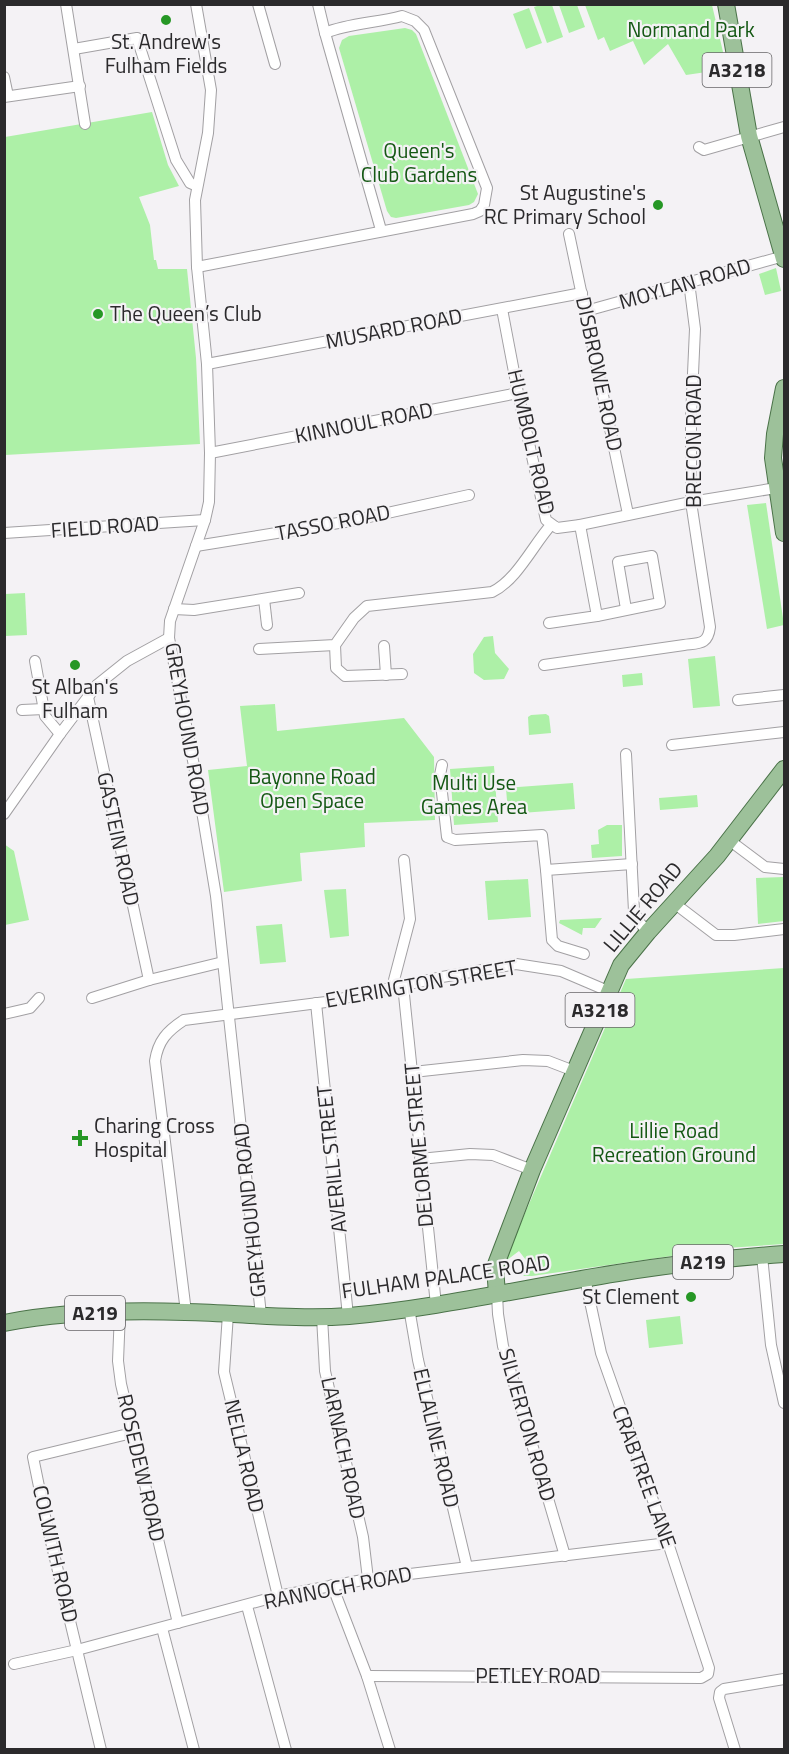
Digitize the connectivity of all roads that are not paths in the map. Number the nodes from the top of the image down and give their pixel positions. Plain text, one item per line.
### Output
1 (66, 4) edge
2 (196, 4) edge
3 (258, 4) edge
4 (318, 4) edge
5 (726, 4) edge
6 (402, 10) edge
7 (325, 33) junction
8 (74, 49) junction
9 (275, 64) dead end
10 (4, 77) edge
11 (80, 86) junction
12 (6, 96) edge
13 (85, 124) dead end
14 (784, 127) edge
15 (749, 136) junction
16 (699, 147) dead end
17 (197, 186) junction
18 (381, 230) junction
19 (569, 234) dead end
20 (784, 257) edge
21 (197, 267) junction
22 (689, 282) junction
23 (582, 292) junction
24 (502, 309) junction
25 (586, 311) junction
26 (207, 364) junction
27 (784, 388) edge
28 (518, 393) junction
29 (210, 453) junction
30 (776, 488) junction
31 (469, 495) dead end
32 (691, 502) junction
33 (628, 514) junction
34 (205, 520) junction
35 (551, 525) junction
36 (580, 525) junction
37 (4, 533) edge
38 (784, 533) edge
39 (196, 546) junction
40 (298, 593) dead end
41 (264, 599) junction
42 (174, 609) junction
43 (626, 609) junction
44 (597, 616) junction
45 (549, 623) dead end
46 (267, 625) dead end
47 (169, 638) junction
48 (335, 645) junction
49 (384, 646) dead end
50 (259, 649) dead end
51 (35, 661) dead end
52 (544, 665) dead end
53 (402, 674) dead end
54 (386, 675) junction
55 (784, 695) edge
56 (88, 697) junction
57 (738, 700) dead end
58 (44, 709) junction
59 (22, 710) dead end
60 (784, 732) edge
61 (60, 734) junction
62 (672, 745) dead end
63 (626, 754) dead end
64 (442, 765) dead end
65 (784, 769) edge
66 (4, 814) edge
67 (729, 840) junction
68 (404, 860) dead end
69 (632, 864) junction
70 (784, 869) edge
71 (546, 870) junction
72 (674, 903) junction
73 (784, 929) edge
74 (648, 932) junction
75 (584, 954) dead end
76 (223, 962) junction
77 (149, 980) junction
78 (399, 986) junction
79 (608, 990) junction
80 (39, 998) dead end
81 (92, 998) dead end
82 (316, 1003) junction
83 (4, 1014) edge
84 (230, 1014) junction
85 (574, 1071) junction
86 (413, 1072) junction
87 (420, 1159) junction
88 (532, 1170) junction
89 (784, 1254) edge
90 (762, 1256) junction
91 (585, 1278) junction
92 (497, 1294) junction
93 (436, 1305) junction
94 (410, 1308) junction
95 (120, 1312) junction
96 (186, 1312) junction
97 (228, 1314) junction
98 (261, 1315) junction
99 (348, 1316) junction
100 (322, 1317) junction
101 (4, 1323) edge
102 (784, 1403) edge
103 (132, 1433) junction
104 (668, 1543) junction
105 (565, 1556) junction
106 (467, 1567) junction
107 (368, 1579) junction
108 (332, 1586) junction
109 (278, 1596) junction
110 (247, 1606) junction
111 (178, 1623) junction
112 (162, 1628) junction
113 (77, 1650) junction
114 (14, 1664) dead end
115 (708, 1674) joint
116 (367, 1676) junction
117 (784, 1679) edge
118 (101, 1749) edge
119 (194, 1749) edge
120 (286, 1749) edge
121 (390, 1749) edge
122 (735, 1749) edge

1 - 8 street
2 - 17 street, GREYHOUND ROAD
3 - 9 street
4 - 7 street
5 - 15 main road, A3218
6 - 7 street
6 - 18 street
7 - 18 street
8 - 11 street
8 - 17 street
10 - 12 street
11 - 12 street
11 - 13 street
14 - 15 street
15 - 16 street
15 - 20 main road, A3218
17 - 21 street, GREYHOUND ROAD
18 - 21 street
19 - 23 street, DISBROWE ROAD
20 - 22 street, MOYLAN ROAD
21 - 26 street, GREYHOUND ROAD
22 - 25 street, MOYLAN ROAD
22 - 32 street, BRECON ROAD
23 - 24 street, MUSARD ROAD
23 - 25 street, DISBROWE ROAD
24 - 26 street, MUSARD ROAD
24 - 28 street, HUMBOLT ROAD
25 - 33 street, DISBROWE ROAD
26 - 29 street, GREYHOUND ROAD
27 - 30 main road
28 - 29 street, KINNOUL ROAD
28 - 35 street, HUMBOLT ROAD
29 - 34 street, GREYHOUND ROAD
30 - 32 street, HUMBOLT ROAD
30 - 38 main road
31 - 39 street, TASSO ROAD
32 - 33 street, HUMBOLT ROAD
32 - 52 street, BRECON ROAD
33 - 36 street, HUMBOLT ROAD
34 - 37 street, FIELD ROAD
34 - 39 street, GREYHOUND ROAD
35 - 36 street, HUMBOLT ROAD
35 - 48 street
36 - 44 street
39 - 42 street, GREYHOUND ROAD
40 - 41 street
41 - 42 street
41 - 46 street
42 - 47 street, GREYHOUND ROAD
43 - 43 street
43 - 44 street
44 - 45 street
47 - 56 street
47 - 76 street, GREYHOUND ROAD
48 - 50 street
48 - 54 street
49 - 54 street
51 - 58 street
53 - 54 street
55 - 57 street
56 - 61 street
56 - 77 street, GASTEIN ROAD
58 - 59 street
58 - 61 street
60 - 62 street
61 - 66 street
63 - 69 street
64 - 71 street
65 - 67 main road, LILLIE ROAD / A3218
67 - 70 street
67 - 72 main road, LILLIE ROAD / A3218
68 - 78 street, DELORME STREET
69 - 71 street
69 - 74 street
71 - 75 street
72 - 73 street
72 - 74 main road, LILLIE ROAD / A3218
74 - 79 main road, LILLIE ROAD / A3218
76 - 77 street
76 - 84 street, GREYHOUND ROAD
77 - 81 street
78 - 79 street, EVERINGTON STREET
78 - 82 street, EVERINGTON STREET
78 - 86 street, DELORME STREET
79 - 85 main road, LILLIE ROAD / A3218
80 - 83 street
82 - 84 street, EVERINGTON STREET
82 - 99 street, AVERILL STREET
84 - 96 street, EVERINGTON STREET
84 - 98 street, GREYHOUND ROAD
85 - 86 street
85 - 88 main road, LILLIE ROAD / A3218
86 - 87 street, DELORME STREET
87 - 88 street
87 - 93 street, DELORME STREET
88 - 92 main road, LILLIE ROAD / A3218
89 - 90 main road, FULHAM PALACE ROAD / A219
90 - 91 main road, FULHAM PALACE ROAD / A219
90 - 102 street
91 - 92 main road, FULHAM PALACE ROAD / A219
91 - 104 street, CRABTREE LANE
92 - 93 main road, FULHAM PALACE ROAD / A219
92 - 105 street, SILVERTON ROAD
93 - 94 main road, FULHAM PALACE ROAD / A219
94 - 99 main road, FULHAM PALACE ROAD / A219
94 - 106 street, ELLALINE ROAD
95 - 96 main road, FULHAM PALACE ROAD / A219
95 - 101 main road, FULHAM PALACE ROAD / A219
95 - 103 street, ROSEDEW ROAD
96 - 97 main road, FULHAM PALACE ROAD / A219
97 - 98 main road, FULHAM PALACE ROAD / A219
97 - 109 street, NELLA ROAD
98 - 100 main road, FULHAM PALACE ROAD / A219
99 - 100 main road, FULHAM PALACE ROAD / A219
100 - 107 street, LARNACH ROAD
103 - 111 street, ROSEDEW ROAD
103 - 113 street, COLWITH ROAD
104 - 105 street, RANNOCH ROAD
104 - 115 street, CRABTREE LANE
105 - 106 street, RANNOCH ROAD
106 - 107 street, RANNOCH ROAD
107 - 108 street, RANNOCH ROAD
108 - 109 street, RANNOCH ROAD
108 - 116 street
109 - 110 street, RANNOCH ROAD
110 - 111 street, RANNOCH ROAD
110 - 120 street
111 - 112 street, RANNOCH ROAD
112 - 113 street, RANNOCH ROAD
112 - 119 street
113 - 114 street, RANNOCH ROAD
113 - 118 street, COLWITH ROAD
115 - 116 street, PETLEY ROAD
116 - 121 street
117 - 122 street

